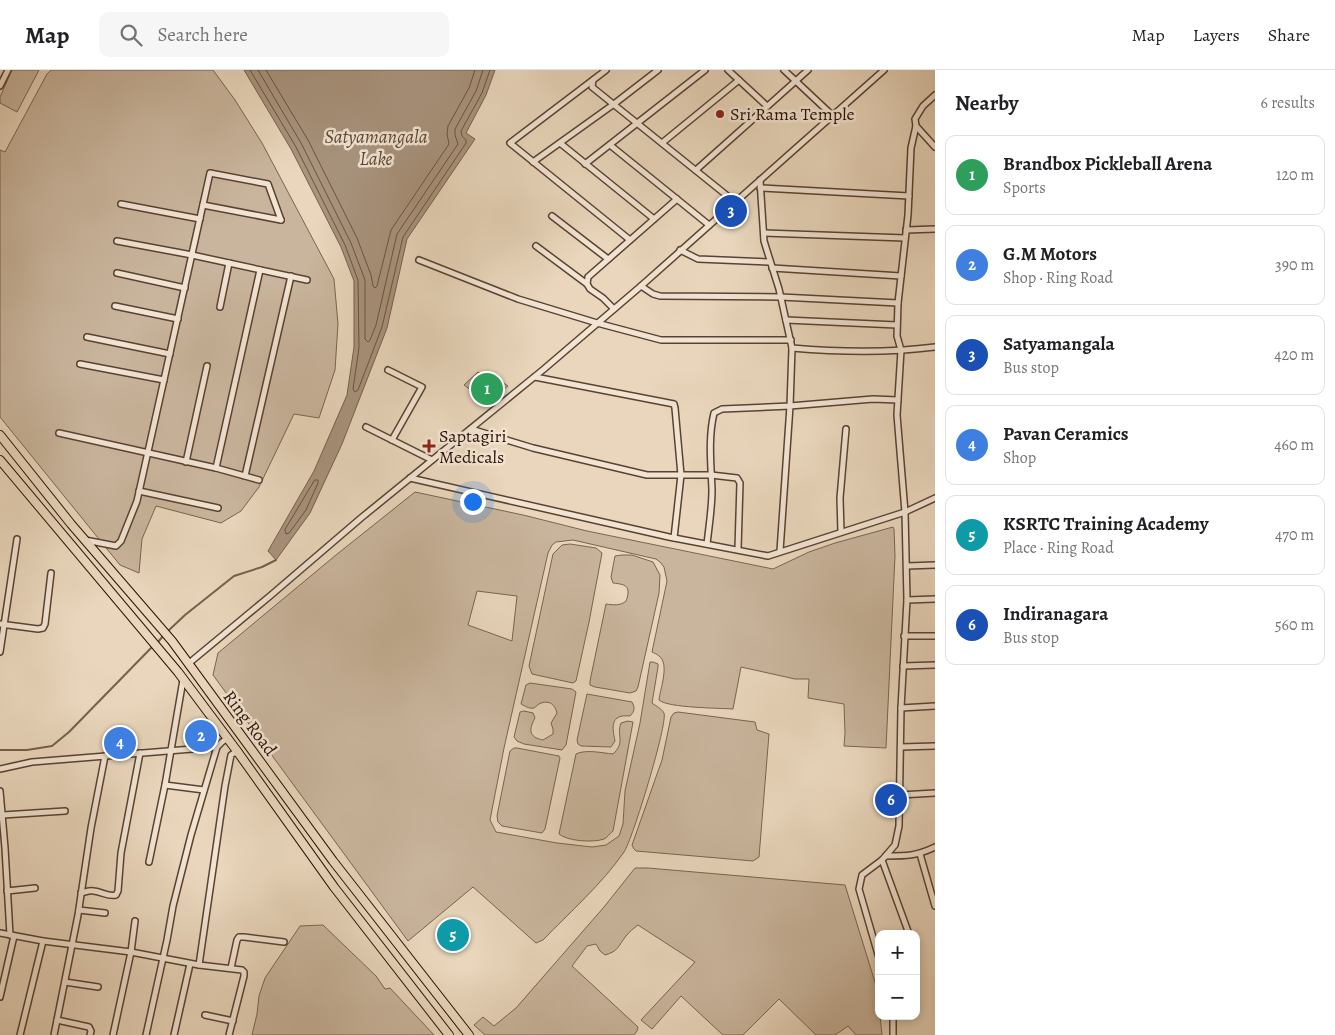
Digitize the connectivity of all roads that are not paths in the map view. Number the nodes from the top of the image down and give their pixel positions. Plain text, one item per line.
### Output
1 (8, 70) edge
2 (606, 70) edge
3 (658, 70) edge
4 (705, 70) edge
5 (728, 70) edge
6 (784, 70) edge
7 (808, 70) edge
8 (884, 70) edge
9 (593, 80) junction
10 (739, 80) junction
11 (795, 81) junction
12 (0, 86) edge
13 (935, 95) edge
14 (614, 104) junction
15 (767, 106) junction
16 (832, 115) junction
17 (638, 123) junction
18 (916, 126) junction
19 (560, 143) junction
20 (662, 143) junction
21 (610, 145) junction
22 (935, 147) edge
23 (533, 162) junction
24 (586, 164) junction
25 (696, 170) junction
26 (760, 180) junction
27 (760, 188) junction
28 (909, 196) junction
29 (677, 199) junction
30 (735, 202) junction
31 (121, 204) dead end
32 (203, 205) junction
33 (552, 216) dead end
34 (200, 219) junction
35 (654, 219) junction
36 (709, 225) junction
37 (935, 229) edge
38 (906, 230) junction
39 (764, 233) junction
40 (905, 238) junction
41 (630, 240) junction
42 (118, 241) dead end
43 (536, 246) dead end
44 (680, 250) junction
45 (192, 255) junction
46 (608, 259) junction
47 (419, 260) dead end
48 (229, 263) junction
49 (771, 265) junction
50 (260, 270) junction
51 (117, 273) dead end
52 (291, 276) junction
53 (901, 276) junction
54 (307, 280) dead end
55 (587, 284) junction
56 (641, 286) junction
57 (185, 288) junction
58 (781, 297) junction
59 (898, 304) junction
60 (116, 306) dead end
61 (220, 307) dead end
62 (614, 309) junction
63 (178, 319) junction
64 (786, 320) junction
65 (597, 323) junction
66 (897, 325) junction
67 (88, 337) dead end
68 (791, 340) junction
69 (935, 347) edge
70 (792, 348) junction
71 (901, 350) junction
72 (170, 354) junction
73 (80, 364) dead end
74 (207, 366) dead end
75 (388, 370) dead end
76 (535, 376) junction
77 (164, 380) junction
78 (898, 400) junction
79 (790, 406) junction
80 (366, 427) dead end
81 (471, 429) junction
82 (846, 429) dead end
83 (59, 433) dead end
84 (0, 435) edge
85 (392, 440) junction
86 (148, 453) junction
87 (0, 460) edge
88 (432, 460) junction
89 (186, 462) junction
90 (216, 468) junction
91 (681, 475) junction
92 (711, 475) junction
93 (245, 476) junction
94 (410, 478) junction
95 (259, 480) dead end
96 (139, 491) junction
97 (935, 498) edge
98 (218, 508) dead end
99 (905, 512) junction
100 (841, 532) junction
101 (674, 538) junction
102 (17, 539) dead end
103 (84, 540) junction
104 (707, 544) junction
105 (738, 549) junction
106 (780, 551) junction
107 (935, 565) edge
108 (906, 566) junction
109 (51, 573) dead end
110 (935, 599) edge
111 (906, 600) junction
112 (2, 624) edge
113 (904, 636) junction
114 (935, 636) edge
115 (0, 652) edge
116 (188, 664) junction
117 (935, 665) edge
118 (903, 666) junction
119 (178, 672) junction
120 (183, 680) junction
121 (935, 706) edge
122 (901, 708) junction
123 (228, 738) junction
124 (935, 746) edge
125 (901, 747) junction
126 (217, 748) junction
127 (171, 751) junction
128 (237, 751) junction
129 (140, 753) junction
130 (105, 756) junction
131 (0, 769) edge
132 (165, 785) junction
133 (204, 790) junction
134 (0, 791) edge
135 (935, 794) edge
136 (900, 795) junction
137 (65, 811) dead end
138 (3, 815) junction
139 (935, 847) edge
140 (920, 854) junction
141 (884, 858) junction
142 (149, 862) dead end
143 (35, 888) dead end
144 (8, 891) junction
145 (81, 893) junction
146 (935, 906) edge
147 (79, 910) junction
148 (105, 913) dead end
149 (135, 920) dead end
150 (908, 930) edge
151 (0, 933) edge
152 (12, 935) junction
153 (43, 941) junction
154 (284, 942) dead end
155 (72, 944) junction
156 (875, 944) edge
157 (131, 952) junction
158 (162, 959) junction
159 (190, 964) junction
160 (200, 965) junction
161 (230, 968) junction
162 (65, 982) junction
163 (98, 988) dead end
164 (0, 997) edge
165 (205, 1015) dead end
166 (57, 1020) junction
167 (893, 1020) edge
168 (233, 1021) junction
169 (460, 1024) junction
170 (448, 1034) edge
171 (20, 1035) edge
172 (54, 1035) edge
173 (90, 1035) edge
174 (113, 1035) edge
175 (146, 1035) edge
176 (174, 1035) edge
177 (229, 1035) edge
178 (469, 1035) edge
179 (893, 1035) edge

1 - 12 street
2 - 9 street
3 - 14 street
4 - 17 street
5 - 10 street
6 - 11 street
7 - 11 street
8 - 16 street
9 - 14 street
9 - 23 street
10 - 15 street
10 - 20 street
11 - 15 street
11 - 16 street
13 - 18 street
14 - 17 street
14 - 19 street
15 - 25 street
16 - 26 street
17 - 20 street
17 - 21 street
18 - 22 street
18 - 28 street
19 - 23 street
19 - 24 street
20 - 25 street
21 - 24 street
21 - 29 street
23 - 41 street
24 - 35 street
25 - 30 street
26 - 27 street
26 - 30 street
27 - 28 street
27 - 39 street
28 - 38 street
29 - 35 street
29 - 36 street
30 - 36 street
31 - 34 street
32 - 32 street
32 - 34 street
33 - 46 street
34 - 45 street
35 - 41 street
36 - 44 street
37 - 38 street
38 - 40 street
39 - 40 street
39 - 49 street
40 - 53 street
41 - 46 street
42 - 45 street
43 - 55 street
44 - 49 street
44 - 56 street
45 - 48 street
45 - 57 street
46 - 55 street
47 - 65 street
48 - 50 street
48 - 61 street
49 - 53 street
49 - 58 street
50 - 52 street
50 - 90 street
51 - 57 street
52 - 54 street
52 - 93 street
53 - 59 street
55 - 62 street
56 - 58 street
56 - 62 street
57 - 63 street
58 - 59 street
58 - 64 street
59 - 66 street
60 - 63 street
62 - 65 street
63 - 72 street
64 - 66 street
64 - 68 street
65 - 68 street
65 - 76 street
66 - 71 street
67 - 72 street
68 - 70 street
69 - 71 street
70 - 71 street
70 - 79 street
71 - 78 street
72 - 77 street
73 - 77 street
74 - 89 street
75 - 85 street
76 - 81 street
76 - 91 street
77 - 86 street
78 - 79 street
78 - 99 street
79 - 92 street
79 - 106 street
80 - 85 street
81 - 88 street
81 - 91 street
82 - 100 street
83 - 86 street
84 - 103 main road, Ring Road
85 - 88 street
86 - 89 street
86 - 96 street
87 - 119 main road, Ring Road
88 - 94 street
89 - 90 street
90 - 93 street
91 - 92 street
91 - 101 street
92 - 104 street
92 - 105 street
93 - 95 street
94 - 101 street
94 - 116 street
96 - 98 street
96 - 103 street
97 - 99 street
99 - 100 street
99 - 108 street
100 - 106 street
101 - 104 street
102 - 112 street
103 - 116 main road, Ring Road
104 - 105 street
105 - 106 street
107 - 108 street
108 - 111 street
109 - 112 street
110 - 111 street
111 - 113 street
112 - 115 street
113 - 114 street
113 - 118 street
116 - 119 main road
116 - 169 main road, Ring Road
117 - 118 street
118 - 122 street
119 - 120 main road, Ring Road
120 - 123 main road, Ring Road
120 - 127 street
121 - 122 street
122 - 125 street
123 - 126 street
123 - 128 main road, Ring Road
124 - 125 street
125 - 136 street
126 - 127 street
126 - 133 street
127 - 129 street
127 - 132 street
128 - 160 street
128 - 170 main road, Ring Road
129 - 130 street
129 - 145 street
130 - 131 street
130 - 145 street
132 - 133 street
132 - 142 street
133 - 158 street
134 - 138 street
135 - 136 street
136 - 141 street
137 - 138 street
138 - 144 street
139 - 140 street
140 - 141 street
140 - 146 street
141 - 150 street
141 - 156 street
143 - 144 street
144 - 152 street
145 - 147 street
147 - 148 street
147 - 155 street
149 - 157 street
151 - 152 street
152 - 153 street
152 - 164 street
153 - 155 street
153 - 171 street
154 - 161 street
155 - 157 street
155 - 162 street
157 - 158 street
157 - 174 street
158 - 159 street
158 - 175 street
159 - 160 street
159 - 176 street
160 - 161 street
161 - 168 street
162 - 163 street
162 - 166 street
165 - 168 street
166 - 172 street
166 - 173 street
167 - 179 street
168 - 177 street
169 - 170 main road
169 - 178 main road, Ring Road

